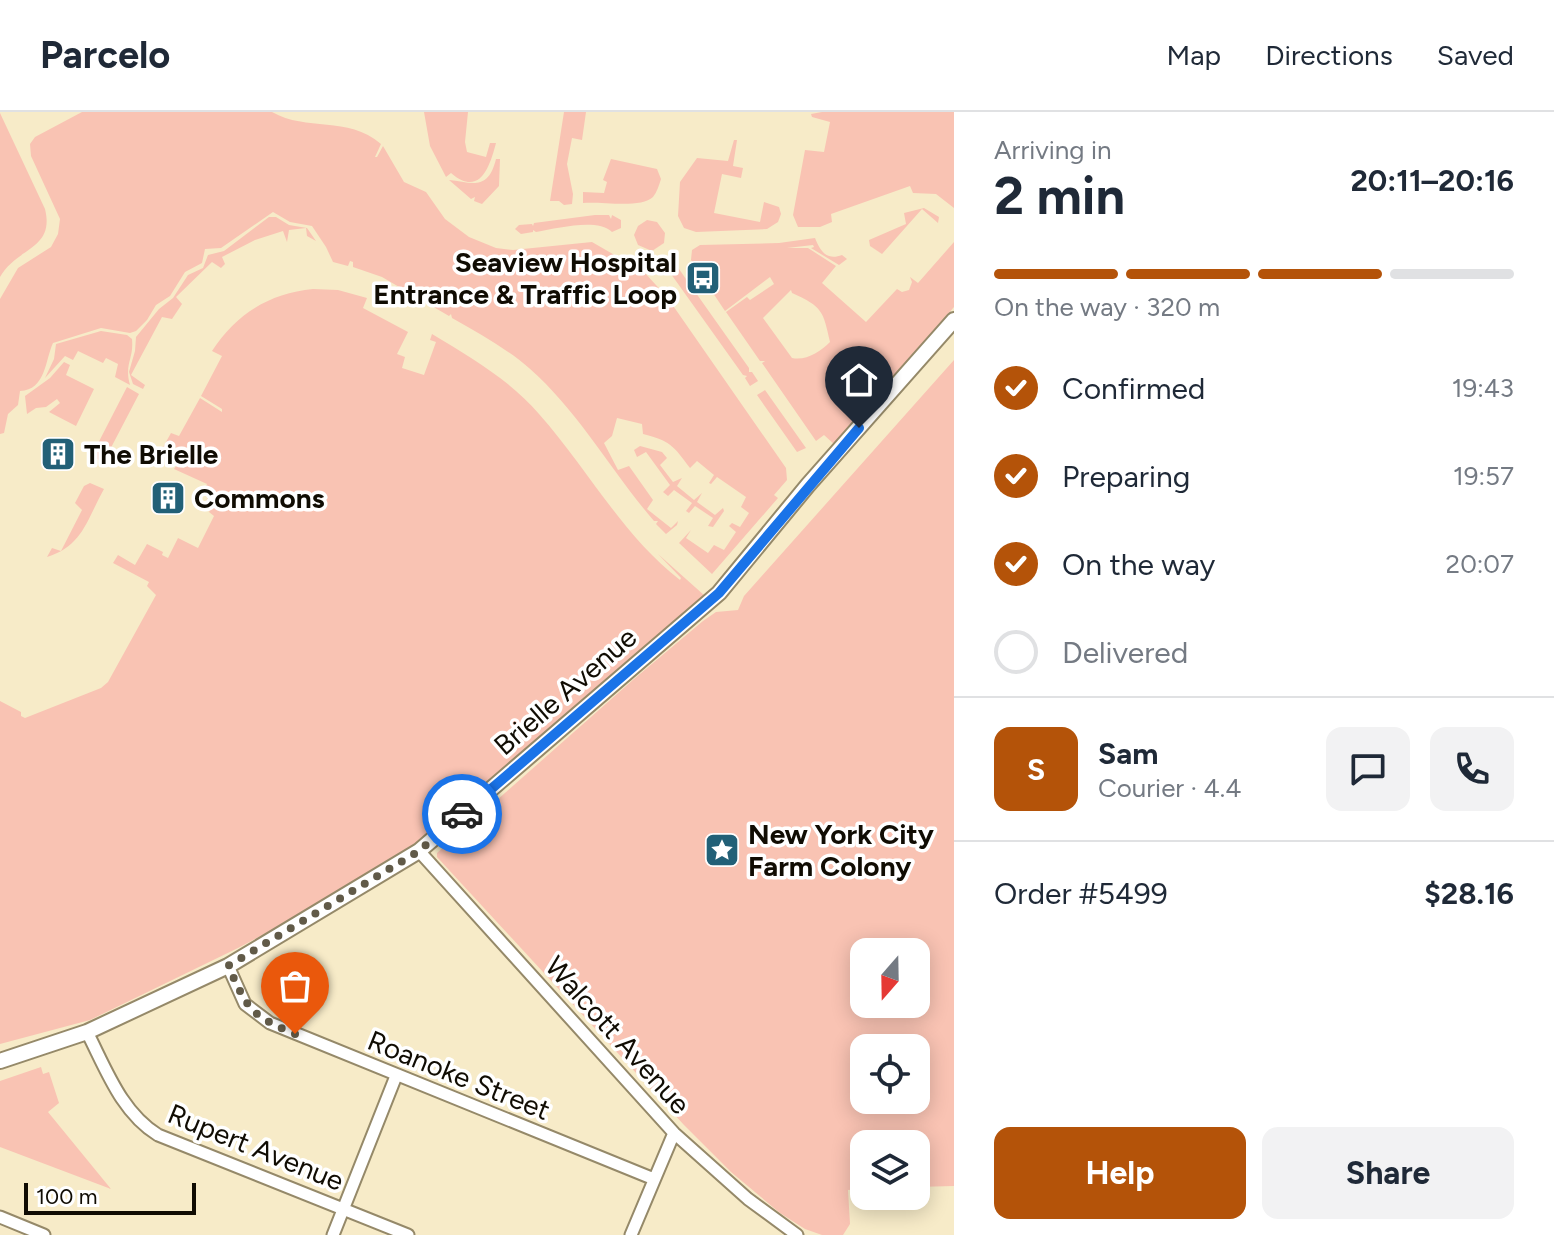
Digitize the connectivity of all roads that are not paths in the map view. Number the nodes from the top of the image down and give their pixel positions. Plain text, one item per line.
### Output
1 (954, 320) edge
2 (419, 851) junction
3 (228, 966) junction
4 (87, 1032) junction
5 (0, 1061) edge
6 (396, 1076) junction
7 (674, 1133) junction
8 (654, 1179) junction
9 (343, 1209) junction
10 (0, 1217) edge
11 (44, 1235) edge
12 (333, 1235) edge
13 (408, 1235) edge
14 (631, 1235) edge
15 (797, 1235) edge

1 - 2 street, Brielle Avenue
2 - 3 street, Brielle Avenue
2 - 7 street, Walcott Avenue
3 - 4 street, Brielle Avenue
3 - 6 street, Roanoke Street
4 - 5 street, Brielle Avenue
4 - 9 street, Rupert Avenue
6 - 8 street, Roanoke Street
6 - 9 street
7 - 8 street
7 - 15 street, Walcott Avenue
8 - 14 street
9 - 12 street
9 - 13 street, Rupert Avenue
10 - 11 street

